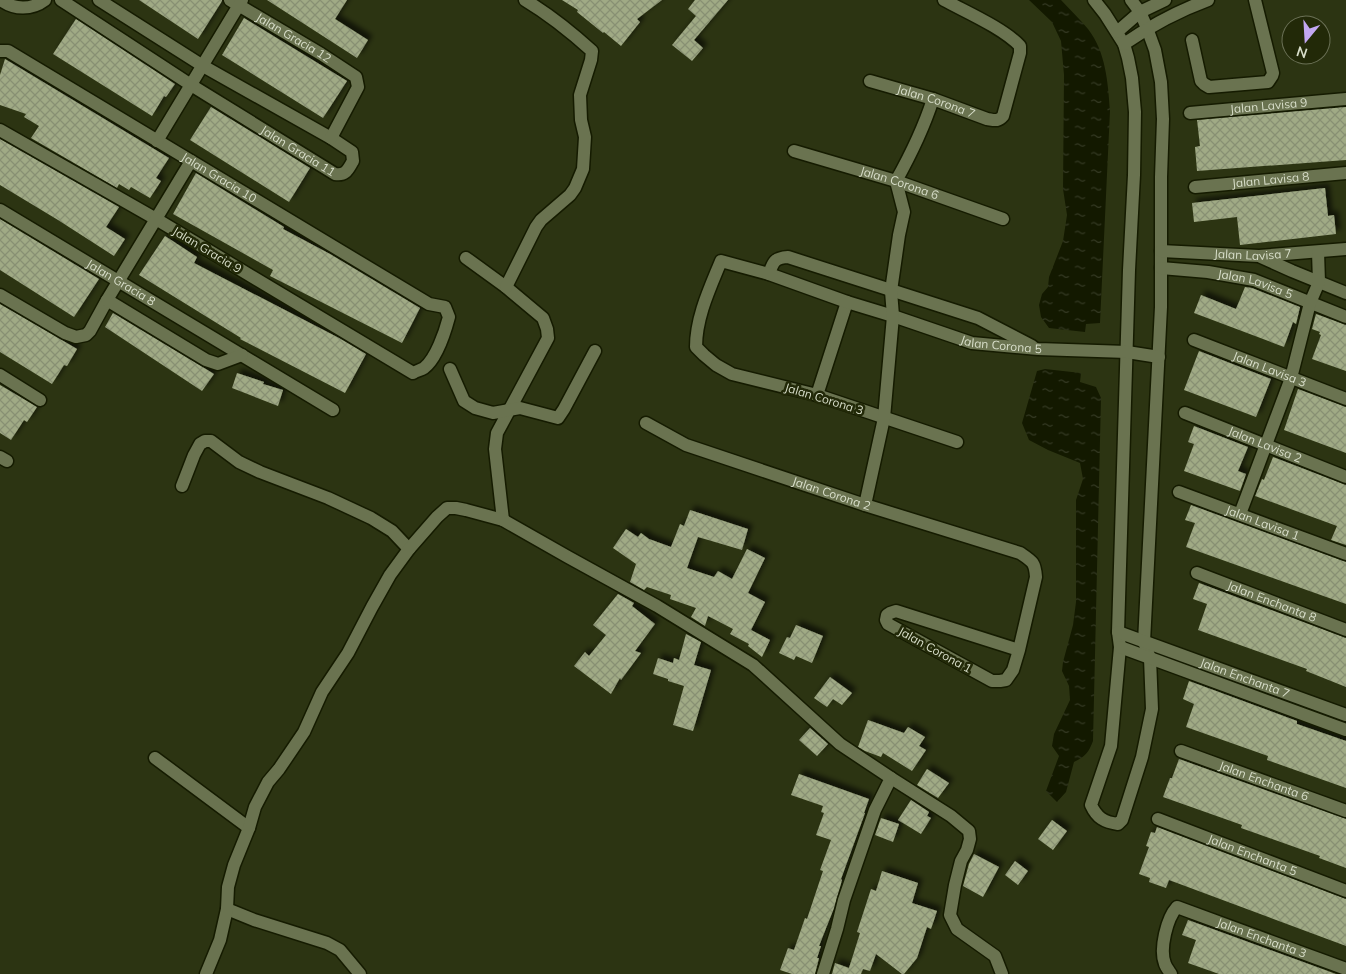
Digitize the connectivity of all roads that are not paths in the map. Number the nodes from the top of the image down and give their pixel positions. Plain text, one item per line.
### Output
1 (1, 0) edge
2 (45, 0) edge
3 (61, 0) edge
4 (99, 0) edge
5 (525, 0) edge
6 (944, 0) edge
7 (1094, 0) edge
8 (1131, 0) edge
9 (1165, 0) edge
10 (1208, 0) edge
11 (1255, 0) edge
12 (237, 2) edge
13 (1140, 12) junction
14 (1147, 28) junction
15 (1117, 32) junction
16 (1192, 40) dead end
17 (1124, 44) junction
18 (4, 51) edge
19 (203, 66) junction
20 (870, 80) dead end
21 (191, 85) junction
22 (933, 99) junction
23 (1346, 99) edge
24 (1190, 113) dead end
25 (0, 130) edge
26 (331, 138) junction
27 (157, 141) junction
28 (794, 151) dead end
29 (191, 161) junction
30 (1346, 172) edge
31 (896, 181) junction
32 (1195, 187) dead end
33 (0, 210) edge
34 (156, 219) junction
35 (1003, 219) dead end
36 (1346, 249) edge
37 (1162, 251) junction
38 (1318, 252) junction
39 (1259, 256) junction
40 (466, 258) dead end
41 (1161, 268) junction
42 (769, 274) junction
43 (119, 281) junction
44 (1319, 282) junction
45 (506, 287) junction
46 (891, 290) junction
47 (1346, 292) edge
48 (0, 295) edge
49 (107, 300) junction
50 (847, 302) junction
51 (1310, 303) junction
52 (893, 316) junction
53 (1346, 317) edge
54 (1194, 340) dead end
55 (696, 347) joint
56 (1038, 349) junction
57 (595, 351) dead end
58 (1127, 352) junction
59 (242, 355) junction
60 (1159, 357) junction
61 (450, 369) dead end
62 (413, 373) joint
63 (0, 375) edge
64 (1291, 378) junction
65 (817, 395) junction
66 (1346, 399) edge
67 (40, 400) dead end
68 (334, 410) dead end
69 (509, 411) junction
70 (1185, 413) dead end
71 (884, 418) junction
72 (646, 423) dead end
73 (957, 442) dead end
74 (1266, 445) junction
75 (1346, 476) edge
76 (182, 486) dead end
77 (1179, 492) dead end
78 (865, 505) junction
79 (1240, 514) junction
80 (503, 520) junction
81 (408, 549) junction
82 (1346, 554) edge
83 (1197, 573) dead end
84 (1346, 630) edge
85 (1118, 632) junction
86 (1144, 642) junction
87 (1120, 647) junction
88 (1019, 650) junction
89 (1150, 658) junction
90 (1346, 715) edge
91 (1346, 730) edge
92 (1181, 751) dead end
93 (155, 758) dead end
94 (891, 778) junction
95 (1346, 811) edge
96 (1158, 819) dead end
97 (249, 828) junction
98 (1346, 891) edge
99 (227, 909) junction
100 (1346, 969) edge
101 (206, 974) edge
102 (360, 974) edge
103 (823, 974) edge
104 (1002, 974) edge
105 (1171, 974) edge

1 - 2 street
3 - 21 street, Jalan Gracia 11
4 - 19 street, Jalan Gracia 11
5 - 45 street
6 - 22 street, Jalan Corona 7
7 - 15 street
8 - 13 street
9 - 13 street
10 - 14 street
11 - 16 street
12 - 19 street
12 - 26 street, Jalan Gracia 12
13 - 14 street
13 - 15 street
14 - 17 street
14 - 37 street
15 - 17 street
17 - 58 street
18 - 27 street, Jalan Gracia 10
19 - 21 street
19 - 26 street, Jalan Gracia 11
20 - 22 street, Jalan Corona 7
21 - 26 street, Jalan Gracia 11
21 - 27 street
22 - 31 street
23 - 24 street, Jalan Lavisa 9
25 - 34 street, Jalan Gracia 9
27 - 29 street, Jalan Gracia 10
28 - 31 street, Jalan Corona 6
29 - 34 street
29 - 62 street, Jalan Gracia 10
30 - 32 street, Jalan Lavisa 8
31 - 35 street, Jalan Corona 6
31 - 46 street
33 - 43 street, Jalan Gracia 8
34 - 43 street
34 - 62 street, Jalan Gracia 9
36 - 38 street, Jalan Lavisa 7
37 - 39 street, Jalan Lavisa 7
37 - 41 street
38 - 39 street, Jalan Lavisa 7
38 - 44 street
39 - 44 street
40 - 45 street
41 - 51 street, Jalan Lavisa 5
41 - 60 street
42 - 46 street, Jalan Corona 5
42 - 50 street, Jalan Corona 5
42 - 55 street, Jalan Corona 5
43 - 49 street
43 - 59 street, Jalan Gracia 8
44 - 47 street
44 - 51 street
45 - 69 street
46 - 52 street
46 - 56 street, Jalan Corona 5
48 - 49 street
49 - 59 street, Jalan Gracia 8
50 - 52 street, Jalan Corona 5
50 - 65 street
51 - 53 street, Jalan Lavisa 5
51 - 64 street
52 - 56 street, Jalan Corona 5
52 - 71 street
54 - 64 street, Jalan Lavisa 3
55 - 65 street, Jalan Corona 3
56 - 58 street
57 - 69 street
58 - 60 street
58 - 85 street
59 - 68 street, Jalan Gracia 8
60 - 86 street
61 - 69 street
63 - 67 street
64 - 66 street, Jalan Lavisa 3
64 - 74 street
65 - 71 street, Jalan Corona 3
69 - 80 street
70 - 74 street, Jalan Lavisa 2
71 - 73 street, Jalan Corona 3
71 - 78 street
72 - 78 street, Jalan Corona 2
74 - 75 street, Jalan Lavisa 2
74 - 79 street
76 - 81 street
77 - 79 street, Jalan Lavisa 1
78 - 88 street, Jalan Corona 2
79 - 82 street, Jalan Lavisa 1
80 - 81 street
80 - 94 street
81 - 97 street
83 - 84 street, Jalan Enchanta 8
85 - 86 street, Jalan Enchanta 7
85 - 87 street
86 - 89 street
86 - 90 street, Jalan Enchanta 7
87 - 89 street, Jalan Enchanta 7
87 - 89 street
88 - 88 street, Jalan Corona 1
89 - 91 street, Jalan Enchanta 7
92 - 95 street, Jalan Enchanta 6
93 - 97 street
94 - 103 street
94 - 104 street
96 - 98 street, Jalan Enchanta 5
97 - 99 street
99 - 101 street
99 - 102 street
100 - 105 street, Jalan Enchanta 3

